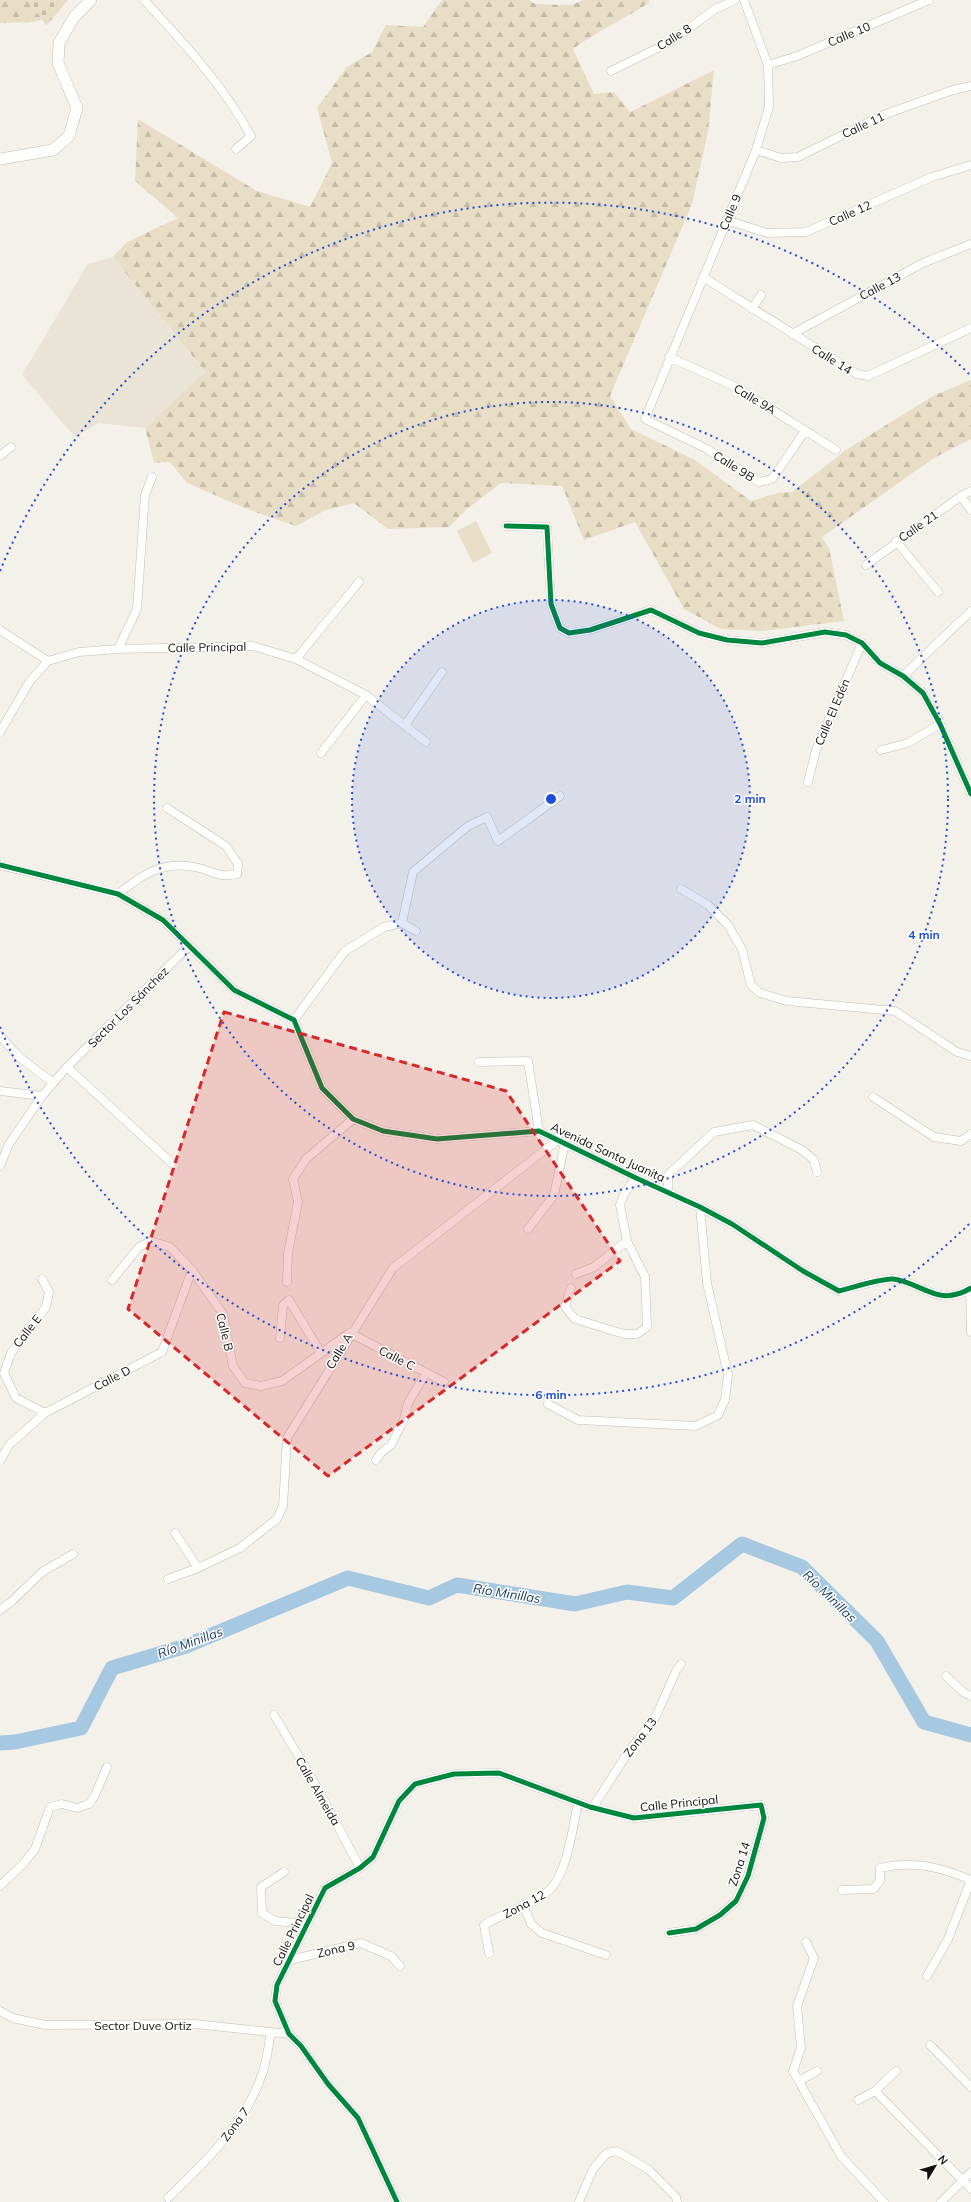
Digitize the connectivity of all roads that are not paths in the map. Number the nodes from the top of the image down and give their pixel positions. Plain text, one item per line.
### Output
1 (90, 0) edge
2 (144, 0) edge
3 (735, 0) edge
4 (744, 0) edge
5 (929, 0) edge
6 (768, 65) junction
7 (612, 71) dead end
8 (971, 86) edge
9 (236, 149) dead end
10 (756, 150) junction
11 (0, 159) edge
12 (971, 165) edge
13 (726, 220) junction
14 (971, 244) edge
15 (702, 277) junction
16 (761, 294) dead end
17 (752, 309) junction
18 (971, 328) edge
19 (792, 334) junction
20 (669, 357) junction
21 (644, 419) joint
22 (805, 430) junction
23 (11, 448) dead end
24 (836, 450) dead end
25 (0, 456) edge
26 (152, 477) dead end
27 (971, 491) edge
28 (961, 496) junction
29 (971, 510) edge
30 (506, 526) dead end
31 (896, 541) junction
32 (866, 564) dead end
33 (359, 582) dead end
34 (938, 592) dead end
35 (971, 611) edge
36 (0, 630) edge
37 (862, 643) junction
38 (118, 649) junction
39 (296, 659) junction
40 (48, 661) junction
41 (442, 672) dead end
42 (903, 676) junction
43 (366, 695) junction
44 (940, 724) junction
45 (405, 725) junction
46 (0, 732) edge
47 (426, 742) dead end
48 (881, 750) dead end
49 (321, 753) dead end
50 (808, 782) dead end
51 (971, 794) edge
52 (560, 796) dead end
53 (167, 808) dead end
54 (0, 866) edge
55 (681, 889) dead end
56 (118, 894) junction
57 (402, 923) junction
58 (416, 932) dead end
59 (188, 946) junction
60 (294, 1020) junction
61 (0, 1036) edge
62 (971, 1056) edge
63 (479, 1062) dead end
64 (67, 1067) junction
65 (53, 1083) junction
66 (0, 1092) edge
67 (42, 1096) junction
68 (873, 1097) dead end
69 (353, 1119) junction
70 (539, 1131) junction
71 (971, 1134) edge
72 (562, 1141) junction
73 (0, 1166) edge
74 (175, 1166) dead end
75 (817, 1172) dead end
76 (636, 1178) junction
77 (668, 1191) junction
78 (700, 1207) junction
79 (528, 1229) dead end
80 (627, 1241) junction
81 (192, 1270) junction
82 (576, 1274) dead end
83 (42, 1279) dead end
84 (112, 1280) dead end
85 (287, 1282) dead end
86 (571, 1288) dead end
87 (970, 1288) edge
88 (351, 1332) junction
89 (971, 1332) edge
90 (280, 1338) dead end
91 (321, 1353) junction
92 (426, 1373) junction
93 (444, 1382) dead end
94 (548, 1404) dead end
95 (44, 1413) junction
96 (376, 1460) dead end
97 (0, 1461) edge
98 (175, 1533) dead end
99 (73, 1554) dead end
100 (198, 1568) junction
101 (168, 1579) dead end
102 (0, 1610) edge
103 (681, 1664) dead end
104 (946, 1676) dead end
105 (971, 1696) edge
106 (274, 1715) dead end
107 (107, 1767) dead end
108 (578, 1802) junction
109 (761, 1805) joint
110 (593, 1807) junction
111 (360, 1868) junction
112 (284, 1872) dead end
113 (971, 1880) edge
114 (0, 1886) edge
115 (842, 1890) dead end
116 (524, 1905) junction
117 (308, 1924) junction
118 (669, 1933) dead end
119 (806, 1942) dead end
120 (489, 1953) dead end
121 (606, 1955) dead end
122 (290, 1960) junction
123 (400, 1966) dead end
124 (927, 1976) dead end
125 (0, 2011) edge
126 (271, 2032) junction
127 (289, 2034) junction
128 (930, 2045) dead end
129 (896, 2071) dead end
130 (817, 2072) dead end
131 (799, 2081) junction
132 (971, 2087) edge
133 (875, 2091) junction
134 (858, 2100) dead end
135 (971, 2172) edge
136 (962, 2180) junction
137 (971, 2189) edge
138 (168, 2198) dead end
139 (397, 2202) edge
140 (579, 2202) edge
141 (677, 2202) edge
142 (884, 2202) edge
143 (940, 2202) edge

1 - 11 street
2 - 9 street
3 - 7 street, Calle 8
4 - 6 street, Calle 9
5 - 6 street, Calle 10
6 - 10 street, Calle 9
8 - 10 street, Calle 11
10 - 13 street, Calle 9
12 - 13 street, Calle 12
13 - 15 street, Calle 9
14 - 19 street, Calle 13
15 - 17 street, Calle 14
15 - 20 street, Calle 9
16 - 17 street
17 - 19 street, Calle 14
18 - 19 street, Calle 14
20 - 21 street, Calle 9
20 - 22 street, Calle 9A
21 - 22 street, Calle 9B
22 - 24 street, Calle 9A
23 - 25 street
26 - 38 street
27 - 28 street, Calle 21
28 - 29 street
28 - 31 street, Calle 21
30 - 37 street
31 - 32 street, Calle 21
31 - 34 street
33 - 39 street
35 - 42 street
36 - 40 street
37 - 42 street
37 - 50 street, Calle El Edén
38 - 39 street, Calle Principal
38 - 40 street, Calle Principal
39 - 43 street, Calle Principal
40 - 46 street
41 - 45 street
42 - 44 street
43 - 45 street, Calle Principal
43 - 49 street
44 - 48 street
44 - 51 street
45 - 47 street, Calle Principal
52 - 57 street
53 - 56 street
54 - 56 street
55 - 62 street
56 - 59 street
57 - 58 street
57 - 60 street
59 - 60 street
59 - 64 street, Sector Los Sánchez
60 - 69 street, Avenida Santa Juanita
61 - 65 street
63 - 70 street
64 - 65 street, Sector Los Sánchez
64 - 74 street
65 - 67 street, Sector Los Sánchez
66 - 67 street
67 - 73 street, Sector Los Sánchez
68 - 71 street
69 - 70 street, Avenida Santa Juanita
69 - 85 street
70 - 72 street, Avenida Santa Juanita
72 - 76 street, Avenida Santa Juanita
72 - 79 street
72 - 88 street, Calle A
75 - 77 street
76 - 77 street, Avenida Santa Juanita
76 - 80 street
77 - 78 street, Avenida Santa Juanita
78 - 87 street, Avenida Santa Juanita
78 - 94 street
80 - 82 street
80 - 86 street
81 - 84 street, Calle B
81 - 91 street, Calle B
81 - 95 street, Calle D
83 - 95 street, Calle E
87 - 89 street
88 - 91 street, Calle B
88 - 92 street, Calle C
88 - 100 street, Calle A
90 - 91 street
92 - 93 street, Calle C
92 - 96 street
95 - 97 street, Calle D
98 - 100 street
99 - 102 street
100 - 101 street, Calle A
103 - 110 street, Zona 13
104 - 105 street
106 - 111 street, Calle Almeida
107 - 114 street
108 - 110 street, Calle Principal
108 - 111 street, Calle Principal
108 - 116 street, Zona 12
109 - 110 street, Calle Principal
109 - 118 street, Zona 14
111 - 117 street, Calle Principal
112 - 117 street
113 - 115 street
113 - 124 street
116 - 120 street, Zona 12
116 - 121 street
117 - 122 street, Calle Principal
119 - 131 street
122 - 123 street, Zona 9
122 - 127 street, Calle Principal
125 - 126 street, Sector Duve Ortiz
126 - 127 street, Sector Duve Ortiz
126 - 138 street, Zona 7
127 - 139 street, Calle Principal
128 - 132 street
129 - 133 street
130 - 131 street
131 - 142 street
133 - 134 street
133 - 136 street
135 - 136 street
136 - 137 street
136 - 143 street
140 - 141 street

